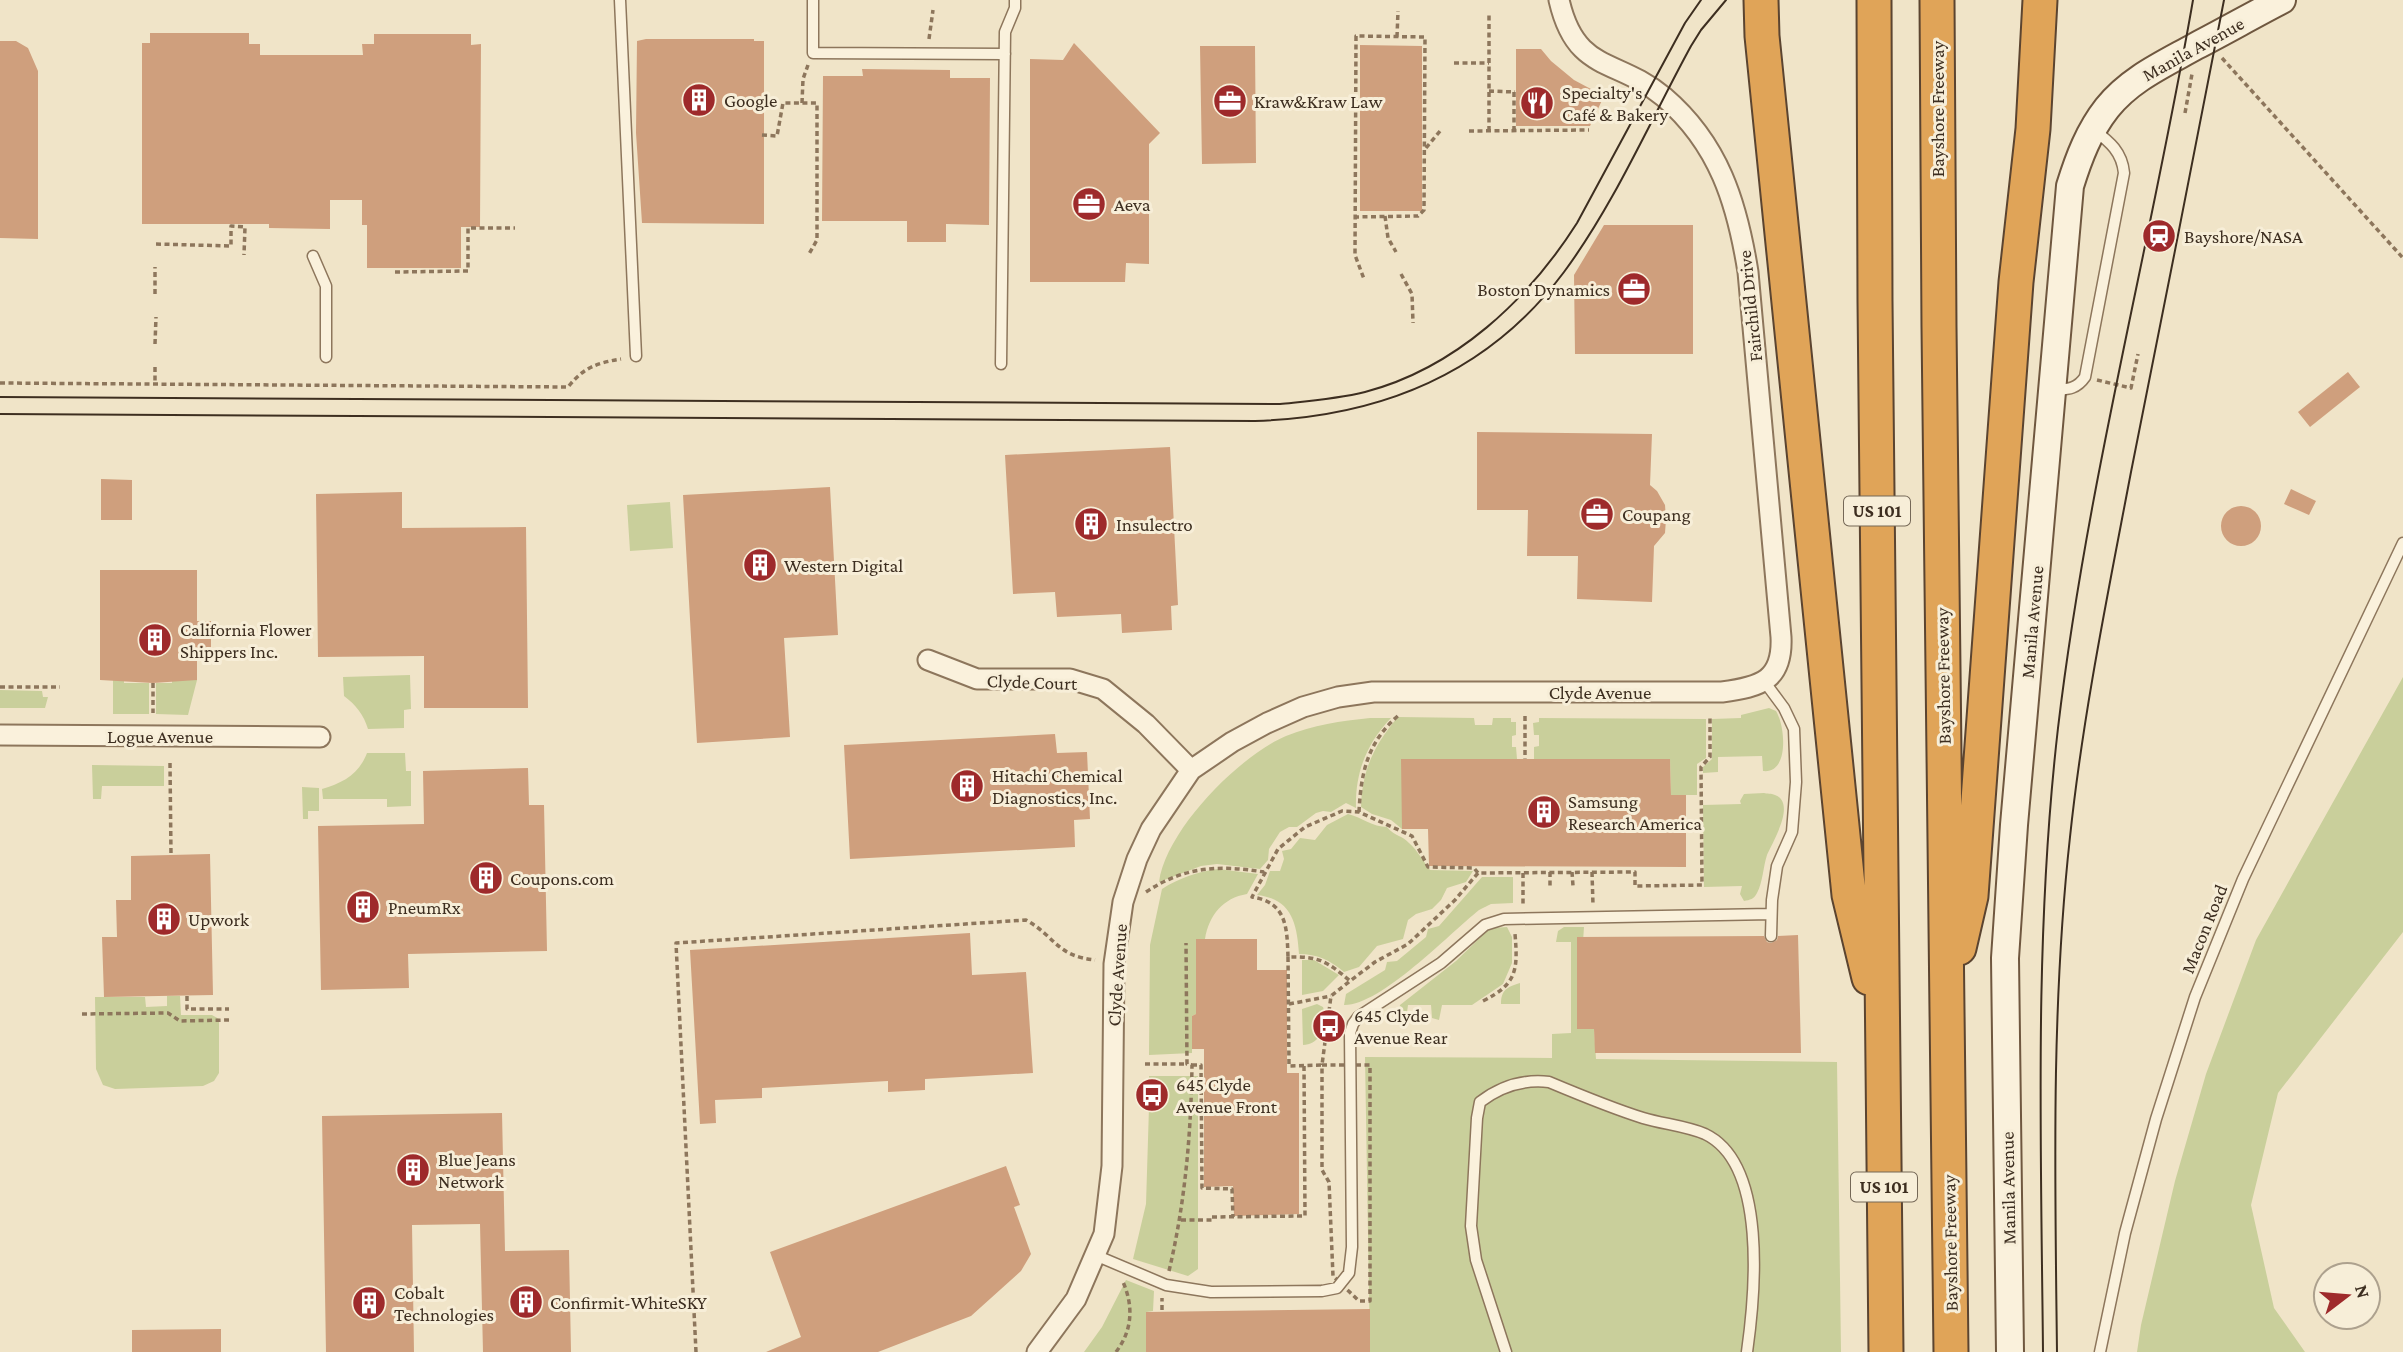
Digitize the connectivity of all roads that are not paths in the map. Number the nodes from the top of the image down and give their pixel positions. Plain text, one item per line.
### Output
1 (620, 0) edge
2 (813, 0) edge
3 (1015, 0) edge
4 (1559, 0) edge
5 (1749, 0) edge
6 (1761, 0) edge
7 (1874, 0) edge
8 (1937, 0) edge
9 (2040, 0) edge
10 (2282, 0) edge
11 (1762, 36) junction
12 (1005, 54) junction
13 (2093, 128) junction
14 (313, 256) dead end
15 (636, 356) road end
16 (326, 357) dead end
17 (1001, 364) dead end
18 (2052, 390) junction
19 (2403, 543) edge
20 (928, 660) dead end
21 (1764, 681) junction
22 (0, 736) edge
23 (320, 737) dead end
24 (1191, 770) junction
25 (1771, 914) junction
26 (1771, 936) dead end
27 (1946, 1002) junction
28 (1882, 1022) junction
29 (1095, 1255) junction
30 (1037, 1352) edge
31 (1506, 1352) edge
32 (1747, 1352) edge
33 (1886, 1352) edge
34 (1951, 1352) edge
35 (2010, 1352) edge
36 (2100, 1352) edge

1 - 15 lane
2 - 12 lane
3 - 12 lane
4 - 21 street, Fairchild Drive
5 - 11 highway
6 - 11 highway
7 - 28 highway, US 101
8 - 27 highway, Bayshore Freeway
9 - 27 highway
10 - 13 main road, Manila Avenue
11 - 28 highway
12 - 17 lane
13 - 18 main road, Manila Avenue
13 - 18 lane
14 - 16 lane
18 - 35 main road, Manila Avenue
19 - 36 lane, Macon Road
20 - 24 street, Clyde Court
21 - 24 street, Clyde Avenue
21 - 25 lane
22 - 23 street, Logue Avenue
24 - 29 street, Clyde Avenue
25 - 26 lane
25 - 29 lane
27 - 34 highway, Bayshore Freeway
28 - 33 highway, US 101
29 - 30 street, Clyde Avenue
31 - 32 lane

